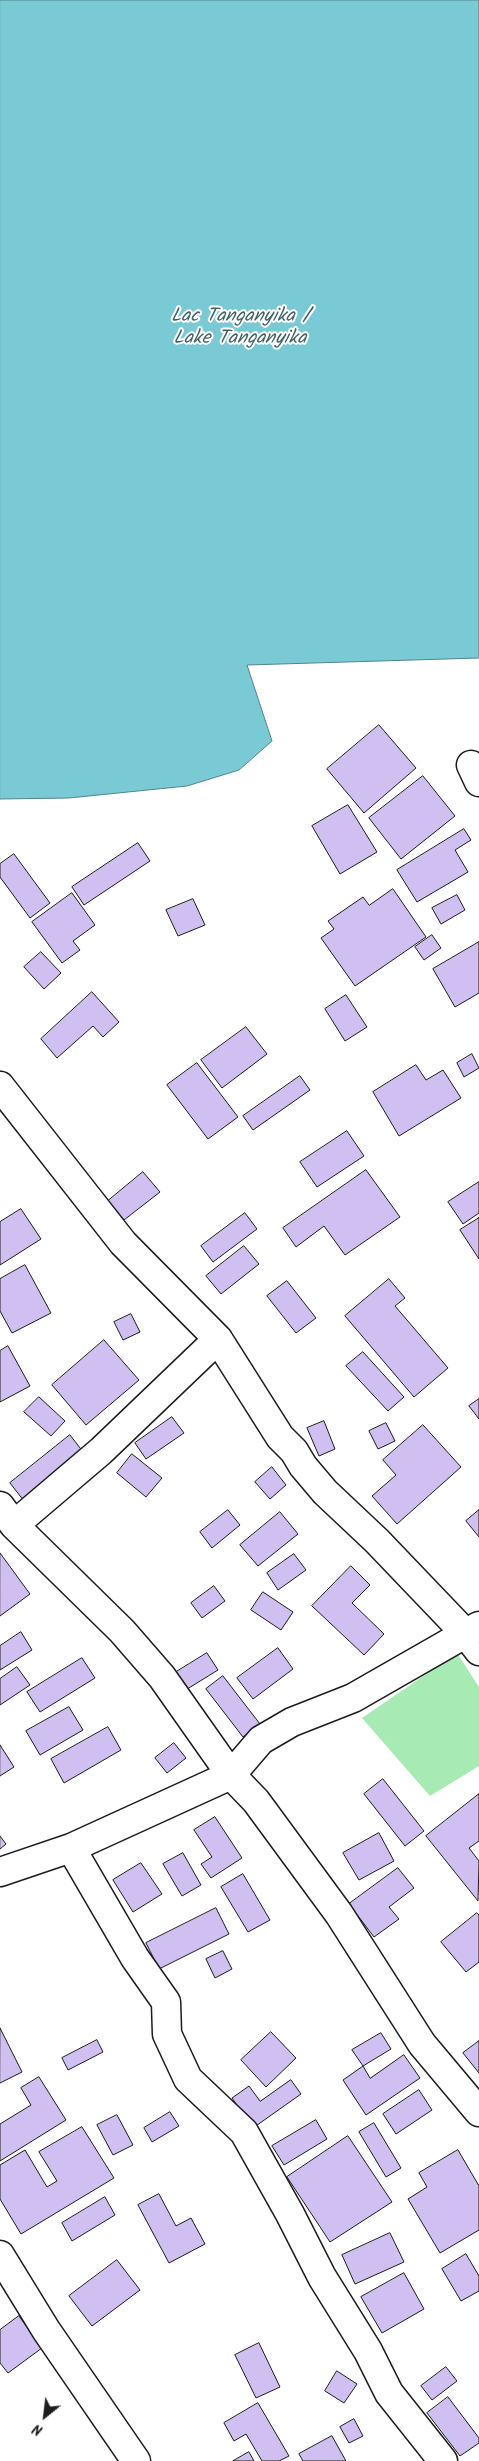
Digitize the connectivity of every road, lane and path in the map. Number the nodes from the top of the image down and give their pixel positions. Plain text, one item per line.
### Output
1 (0, 1086) edge
2 (218, 1338) junction
3 (7, 1516) edge
4 (474, 1637) edge
5 (232, 1774) junction
6 (71, 1848) junction
7 (0, 1872) edge
8 (479, 2112) edge
9 (0, 2255) edge
10 (136, 2461) edge
11 (444, 2461) edge

1 - 2 street
2 - 3 street
2 - 4 street
3 - 5 street
4 - 5 street
5 - 6 street
5 - 8 street
6 - 7 street
6 - 11 street
9 - 10 street

